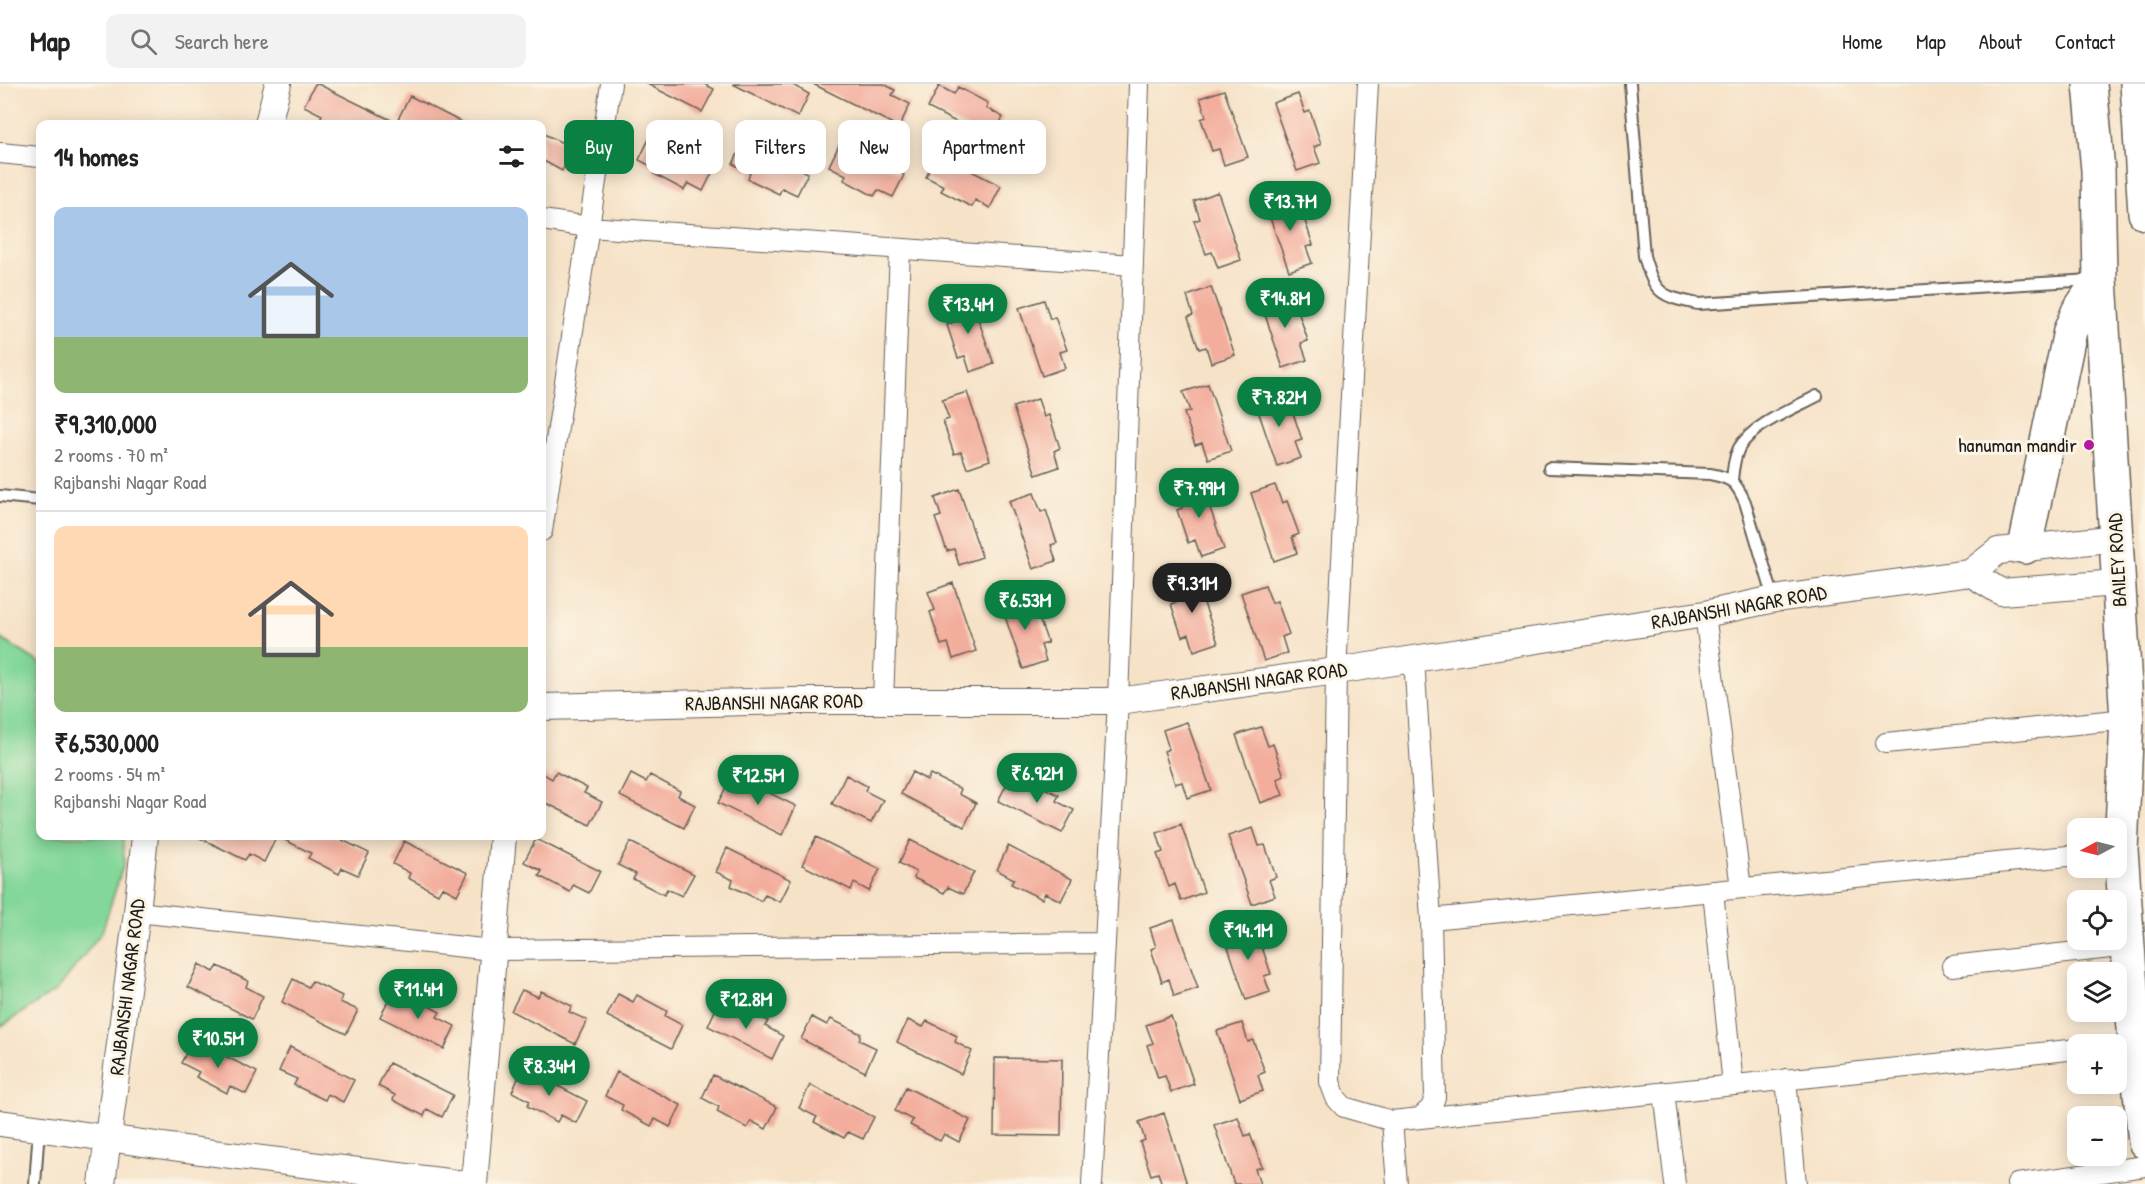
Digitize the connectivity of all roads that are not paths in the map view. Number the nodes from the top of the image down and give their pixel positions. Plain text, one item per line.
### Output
1 (278, 84) edge
2 (611, 84) edge
3 (1139, 84) edge
4 (1368, 84) edge
5 (1630, 84) edge
6 (2090, 84) edge
7 (2137, 84) edge
8 (269, 120) edge
9 (0, 153) edge
10 (36, 156) edge
11 (2145, 213) edge
12 (546, 221) edge
13 (589, 227) junction
14 (900, 249) junction
15 (1133, 265) junction
16 (2100, 279) junction
17 (1817, 396) dead end
18 (546, 466) edge
19 (1549, 468) dead end
20 (1732, 480) junction
21 (0, 496) edge
22 (36, 500) edge
23 (2117, 538) junction
24 (2025, 547) junction
25 (1970, 573) junction
26 (2117, 583) junction
27 (1774, 599) junction
28 (1705, 614) junction
29 (1414, 658) junction
30 (1336, 671) junction
31 (883, 701) junction
32 (1118, 701) junction
33 (546, 706) edge
34 (2127, 728) junction
35 (1886, 743) dead end
36 (2121, 818) edge
37 (145, 840) edge
38 (503, 840) edge
39 (2067, 856) edge
40 (2122, 878) edge
41 (1741, 888) junction
42 (1713, 891) junction
43 (2145, 908) edge
44 (137, 912) junction
45 (1431, 919) junction
46 (1106, 942) junction
47 (2128, 946) junction
48 (492, 950) junction
49 (1952, 966) dead end
50 (2126, 1034) edge
51 (2127, 1049) edge
52 (2067, 1050) edge
53 (1786, 1079) junction
54 (1733, 1085) junction
55 (1664, 1092) junction
56 (1421, 1117) junction
57 (1392, 1121) junction
58 (0, 1123) edge
59 (39, 1128) junction
60 (108, 1138) junction
61 (2145, 1142) edge
62 (2145, 1166) edge
63 (35, 1184) edge
64 (102, 1184) edge
65 (464, 1184) edge
66 (474, 1184) edge
67 (1092, 1184) edge
68 (1397, 1184) edge
69 (1675, 1184) edge
70 (1796, 1184) edge
71 (2017, 1184) edge

1 - 8 street
2 - 13 street
3 - 15 street
4 - 30 street
5 - 16 lane
6 - 16 highway, BAILEY ROAD
7 - 11 highway
9 - 10 street
12 - 13 street
13 - 14 street
13 - 18 street
14 - 15 street
14 - 31 street
15 - 32 street
16 - 23 highway, BAILEY ROAD
16 - 24 highway
17 - 20 lane
19 - 20 lane
20 - 27 lane
21 - 22 lane
23 - 24 street, RAJBANSHI NAGAR ROAD
23 - 26 highway, BAILEY ROAD
24 - 25 street, RAJBANSHI NAGAR ROAD
25 - 26 street
25 - 27 street, RAJBANSHI NAGAR ROAD
26 - 34 highway, BAILEY ROAD
27 - 28 street, RAJBANSHI NAGAR ROAD
28 - 29 street, RAJBANSHI NAGAR ROAD
28 - 41 street
29 - 30 street, RAJBANSHI NAGAR ROAD
29 - 45 street
30 - 32 street, RAJBANSHI NAGAR ROAD
30 - 57 street
31 - 32 street, RAJBANSHI NAGAR ROAD
31 - 33 street, RAJBANSHI NAGAR ROAD
32 - 46 street
34 - 35 street
34 - 36 highway, BAILEY ROAD
34 - 43 highway
37 - 44 street, RAJBANSHI NAGAR ROAD
38 - 48 street
39 - 41 street
40 - 47 highway, BAILEY ROAD
41 - 42 street
42 - 45 street
42 - 54 street
44 - 48 street
44 - 60 street, RAJBANSHI NAGAR ROAD
45 - 56 street
46 - 48 street
46 - 67 street
47 - 49 street
47 - 50 highway, BAILEY ROAD
48 - 66 street
51 - 61 highway, BAILEY ROAD
52 - 53 street
53 - 54 street
53 - 70 street
54 - 55 street
55 - 56 street
55 - 69 street
56 - 57 street
57 - 68 street
58 - 59 street
59 - 60 street
59 - 63 lane
60 - 64 street, RAJBANSHI NAGAR ROAD
60 - 65 street
62 - 71 street

